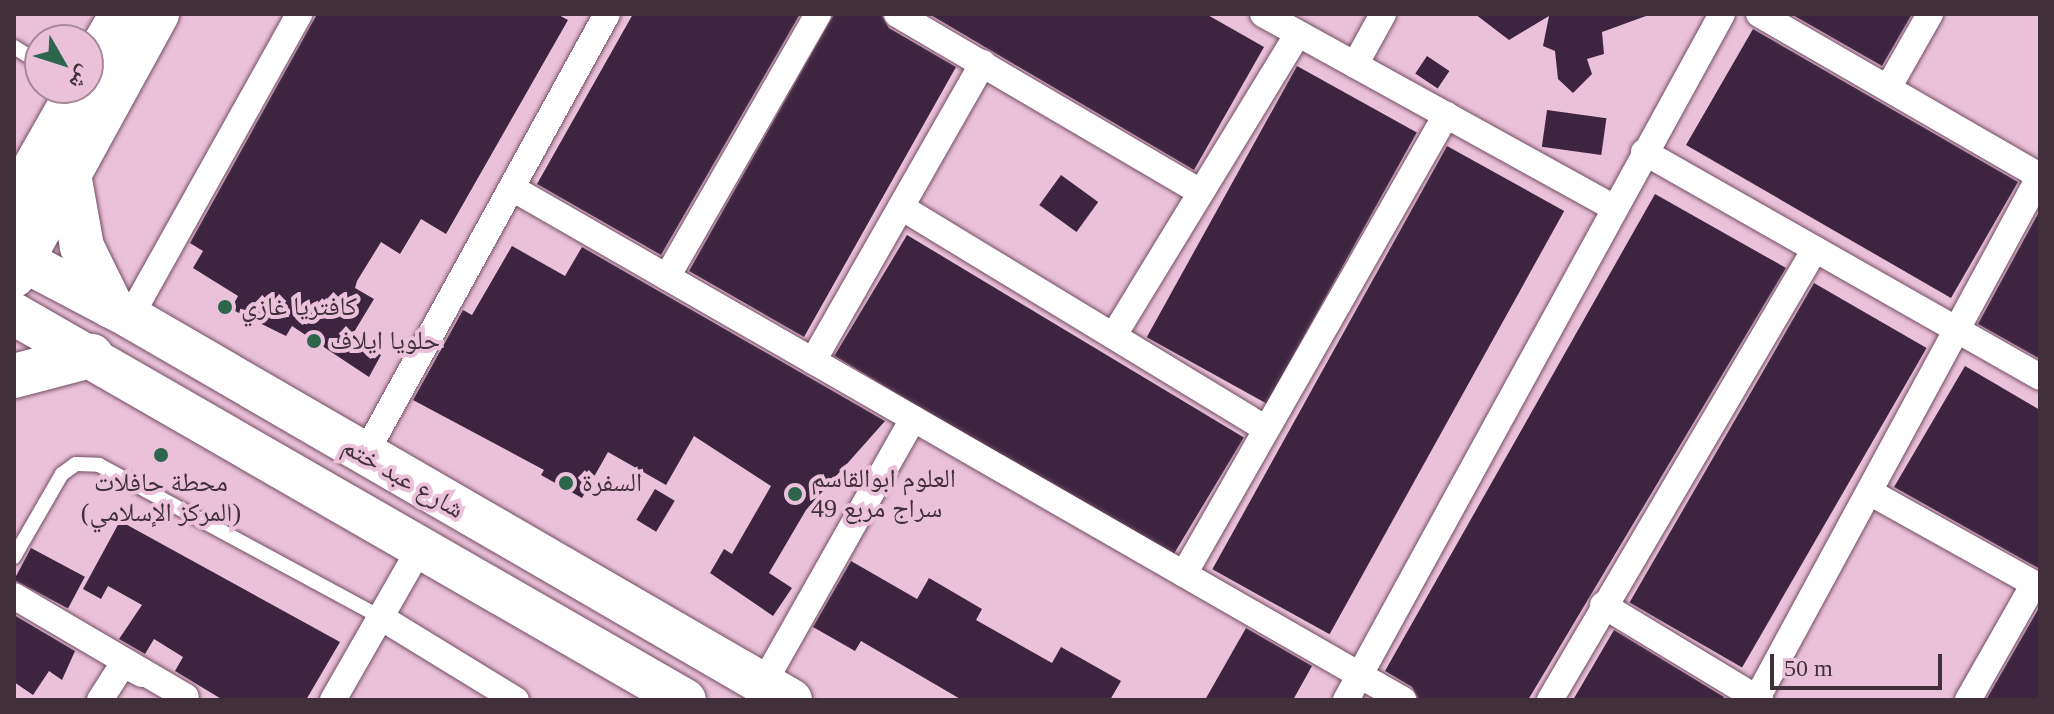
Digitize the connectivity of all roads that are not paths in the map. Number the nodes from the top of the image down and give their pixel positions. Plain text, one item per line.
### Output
1 (122, 14) edge
2 (157, 14) edge
3 (299, 14) edge
4 (607, 14) edge
5 (818, 14) edge
6 (897, 14) edge
7 (1263, 14) edge
8 (1383, 14) edge
9 (1722, 14) edge
10 (1759, 14) edge
11 (1930, 14) edge
12 (1298, 34) junction
13 (104, 45) edge
14 (983, 63) junction
15 (1355, 65) junction
16 (1888, 88) junction
17 (71, 104) edge
18 (1446, 115) junction
19 (1644, 152) junction
20 (69, 174) junction
21 (2040, 176) edge
22 (512, 188) junction
23 (1201, 192) junction
24 (14, 204) edge
25 (901, 207) junction
26 (1612, 207) junction
27 (1815, 249) junction
28 (17, 264) edge
29 (667, 277) junction
30 (120, 311) junction
31 (14, 314) edge
32 (1959, 331) junction
33 (1114, 335) junction
34 (91, 356) junction
35 (813, 361) junction
36 (14, 376) edge
37 (2040, 377) edge
38 (913, 419) junction
39 (1265, 428) junction
40 (364, 456) junction
41 (1871, 493) junction
42 (420, 548) junction
43 (14, 557) edge
44 (1184, 574) junction
45 (2037, 585) edge
46 (14, 596) edge
47 (1603, 605) junction
48 (382, 618) junction
49 (1359, 675) junction
50 (777, 692) edge
51 (189, 698) edge
52 (1758, 699) edge
53 (100, 700) edge
54 (333, 700) edge
55 (516, 700) edge
56 (685, 700) edge
57 (1346, 700) edge
58 (1403, 700) edge
59 (1550, 700) edge
60 (1968, 700) edge

1 - 13 highway
2 - 20 highway
3 - 30 street
4 - 22 street
5 - 29 street
6 - 14 street
7 - 12 street
8 - 15 street
9 - 19 street
10 - 16 street
11 - 16 street
12 - 15 street
12 - 23 street
14 - 23 street
14 - 25 street
15 - 18 street
16 - 21 street
17 - 24 highway
18 - 26 street
18 - 39 street
19 - 26 street
19 - 27 street
20 - 28 highway
20 - 30 highway
21 - 32 street
22 - 29 street
22 - 40 street
23 - 33 street
25 - 33 street
25 - 35 street
26 - 49 street
27 - 32 street
27 - 47 street
28 - 30 main road, شارع عبد ختم
29 - 35 street
30 - 40 main road, شارع عبد ختم
31 - 34 main road, شارع عبد ختم
32 - 37 street
32 - 41 street
33 - 39 street
34 - 36 highway
34 - 42 main road, شارع عبد ختم
35 - 38 street
38 - 44 street
38 - 50 street
39 - 44 street
40 - 50 main road, شارع عبد ختم
41 - 45 street
41 - 52 street
42 - 48 street
42 - 56 main road, شارع عبد ختم
43 - 48 lane
44 - 49 street
45 - 60 street
46 - 51 street
47 - 52 street
47 - 59 street
48 - 54 street
48 - 55 street
49 - 57 street
49 - 58 street
51 - 53 street

